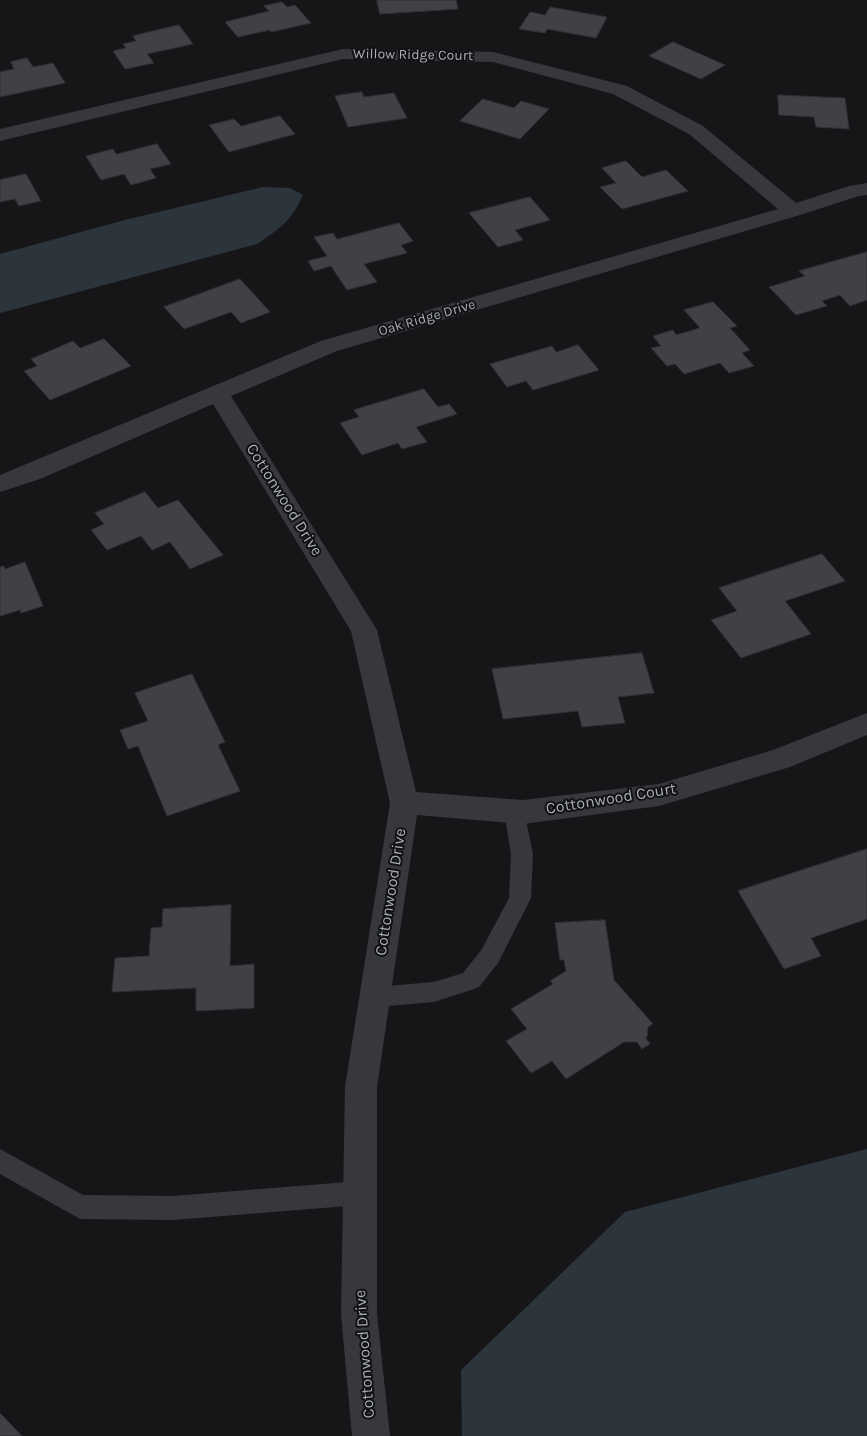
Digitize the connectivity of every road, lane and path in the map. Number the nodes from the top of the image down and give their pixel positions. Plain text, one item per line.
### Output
1 (0, 135) edge
2 (867, 189) edge
3 (793, 211) junction
4 (218, 392) junction
5 (0, 484) edge
6 (867, 724) edge
7 (404, 803) junction
8 (514, 811) junction
9 (375, 997) junction
10 (0, 1161) edge
11 (360, 1193) junction
12 (371, 1436) edge

1 - 3 street, Willow Ridge Court
2 - 3 street, Oak Ridge Drive
3 - 4 street, Oak Ridge Drive
4 - 5 street, Oak Ridge Drive
4 - 7 street, Cottonwood Drive
6 - 8 street, Cottonwood Court
7 - 8 street, Cottonwood Court
7 - 9 street, Cottonwood Drive
8 - 9 lane
9 - 11 street, Cottonwood Drive
10 - 11 lane
11 - 12 street, Cottonwood Drive

